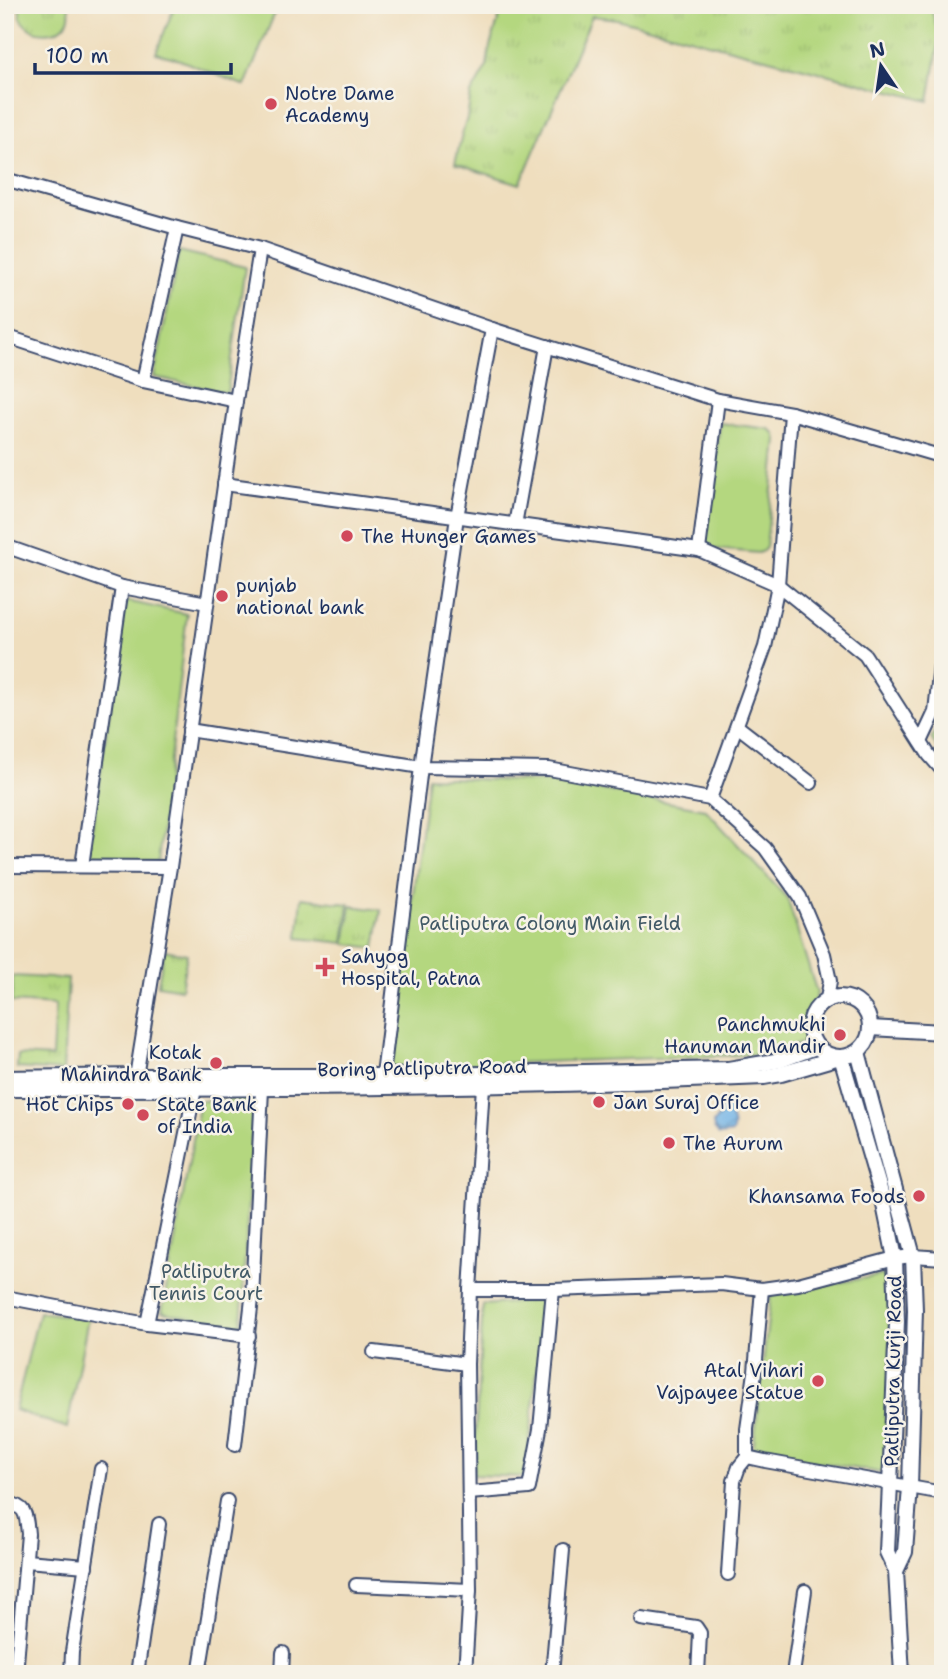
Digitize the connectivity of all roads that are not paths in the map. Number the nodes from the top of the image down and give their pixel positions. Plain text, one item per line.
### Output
1 (5, 179) edge
2 (177, 228) junction
3 (260, 249) junction
4 (492, 329) junction
5 (5, 336) edge
6 (547, 346) junction
7 (143, 382) junction
8 (718, 400) junction
9 (236, 401) junction
10 (791, 413) junction
11 (943, 457) edge
12 (224, 484) junction
13 (457, 517) junction
14 (515, 525) junction
15 (5, 546) edge
16 (699, 550) junction
17 (778, 585) junction
18 (122, 587) junction
19 (207, 603) junction
20 (943, 636) edge
21 (939, 713) edge
22 (737, 726) junction
23 (189, 730) junction
24 (921, 742) junction
25 (421, 767) junction
26 (943, 771) edge
27 (811, 783) dead end
28 (710, 799) junction
29 (5, 866) edge
30 (82, 866) junction
31 (170, 867) junction
32 (827, 999) junction
33 (870, 1028) junction
34 (943, 1032) edge
35 (816, 1047) junction
36 (858, 1052) junction
37 (838, 1058) junction
38 (623, 1077) junction
39 (5, 1078) edge
40 (135, 1082) junction
41 (382, 1082) junction
42 (483, 1086) junction
43 (5, 1089) edge
44 (195, 1089) junction
45 (262, 1089) junction
46 (913, 1256) junction
47 (895, 1258) junction
48 (943, 1258) edge
49 (470, 1290) junction
50 (553, 1290) junction
51 (762, 1290) junction
52 (5, 1297) edge
53 (147, 1324) junction
54 (248, 1336) junction
55 (374, 1352) dead end
56 (467, 1364) junction
57 (235, 1445) dead end
58 (747, 1457) junction
59 (101, 1469) dead end
60 (891, 1484) junction
61 (910, 1487) junction
62 (469, 1493) junction
63 (943, 1493) edge
64 (227, 1501) dead end
65 (5, 1502) edge
66 (159, 1524) dead end
67 (563, 1550) dead end
68 (26, 1561) junction
69 (86, 1566) junction
70 (896, 1571) junction
71 (728, 1574) dead end
72 (356, 1585) dead end
73 (470, 1590) junction
74 (804, 1591) dead end
75 (641, 1619) dead end
76 (284, 1653) dead end
77 (16, 1674) edge
78 (71, 1674) edge
79 (137, 1674) edge
80 (199, 1674) edge
81 (282, 1674) edge
82 (465, 1674) edge
83 (552, 1674) edge
84 (698, 1674) edge
85 (793, 1674) edge
86 (902, 1674) edge

1 - 2 street
2 - 3 street
2 - 7 street
3 - 4 street
3 - 9 street
4 - 6 street
4 - 13 street
5 - 7 street
6 - 8 street
6 - 14 street
7 - 9 street
8 - 10 street
8 - 16 street
9 - 12 street
10 - 11 street
10 - 17 street
12 - 13 street
12 - 19 street
13 - 14 street
13 - 25 street
14 - 16 street
15 - 18 street
16 - 17 street
17 - 22 street
17 - 24 street
18 - 19 street
18 - 30 street
19 - 23 street
20 - 21 street
21 - 24 street
22 - 27 street
22 - 28 street
23 - 25 street
23 - 31 street
24 - 26 street
25 - 28 street
25 - 41 street
28 - 32 street
29 - 30 street
30 - 31 street
31 - 40 street
32 - 33 street
32 - 35 street
33 - 34 street
33 - 36 street
35 - 37 street
35 - 38 street, Boring Patliputra Road
36 - 37 street
36 - 46 street, Patliputra Kurji Road
37 - 38 street, Boring Patliputra Road
37 - 47 street, Patliputra Kurji Road
38 - 41 street, Boring Patliputra Road
38 - 42 street, Boring Patliputra Road
39 - 40 street, Boring Patliputra Road
40 - 41 street, Boring Patliputra Road
40 - 43 street, Boring Patliputra Road
40 - 44 street, Boring Patliputra Road
41 - 42 street, Boring Patliputra Road
41 - 45 street, Boring Patliputra Road
42 - 49 street
44 - 45 street, Boring Patliputra Road
44 - 53 street
45 - 54 street
46 - 47 street
46 - 48 street
46 - 61 street, Patliputra Kurji Road
47 - 51 street
47 - 60 street, Patliputra Kurji Road
49 - 50 street
49 - 56 street
50 - 51 street
50 - 62 street
51 - 58 street
52 - 53 street
53 - 54 street
54 - 57 street
55 - 56 street
56 - 62 street
58 - 60 street
58 - 71 street
59 - 69 street
60 - 61 street
60 - 70 street, Patliputra Kurji Road
61 - 63 street
61 - 70 street, Patliputra Kurji Road
62 - 73 street
64 - 80 street
65 - 68 street
66 - 79 street
67 - 83 street
68 - 69 street
68 - 77 street
69 - 78 street
70 - 86 street, Patliputra Kurji Road
72 - 73 street
73 - 82 street
74 - 85 street
75 - 84 street
76 - 81 street

